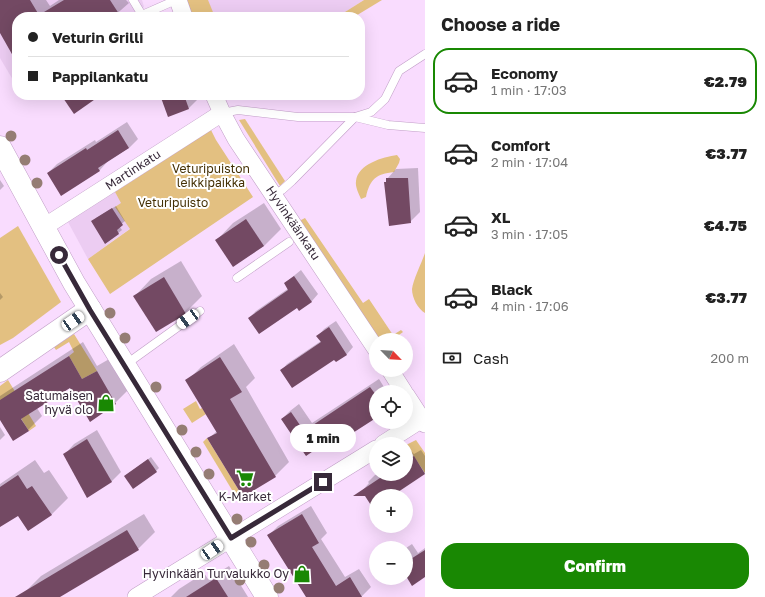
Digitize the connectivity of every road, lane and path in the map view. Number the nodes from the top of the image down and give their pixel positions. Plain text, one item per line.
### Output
1 (133, 0) edge
2 (177, 0) edge
3 (140, 12) edge
4 (149, 12) edge
5 (182, 12) edge
6 (425, 54) edge
7 (216, 100) edge
8 (222, 114) junction
9 (355, 117) junction
10 (425, 128) edge
11 (0, 146) edge
12 (274, 194) junction
13 (44, 227) junction
14 (289, 242) dead end
15 (238, 278) dead end
16 (90, 310) junction
17 (200, 311) dead end
18 (369, 338) edge
19 (125, 365) junction
20 (0, 371) edge
21 (413, 406) edge
22 (423, 422) edge
23 (396, 437) edge
24 (369, 453) edge
25 (231, 538) junction
26 (136, 597) edge
27 (267, 597) edge

1 - 3 lane
2 - 4 lane
2 - 5 street
6 - 9 lane
7 - 8 street, Hyvinkäänkatu
8 - 9 lane
8 - 12 street, Hyvinkäänkatu
8 - 13 street, Martinkatu
9 - 10 lane
9 - 12 lane
11 - 13 main road
12 - 18 street, Hyvinkäänkatu
13 - 16 main road
14 - 15 lane
16 - 19 main road
16 - 20 main road
17 - 19 lane
19 - 25 main road
21 - 22 street
22 - 23 street
24 - 25 street
25 - 26 street
25 - 27 main road

